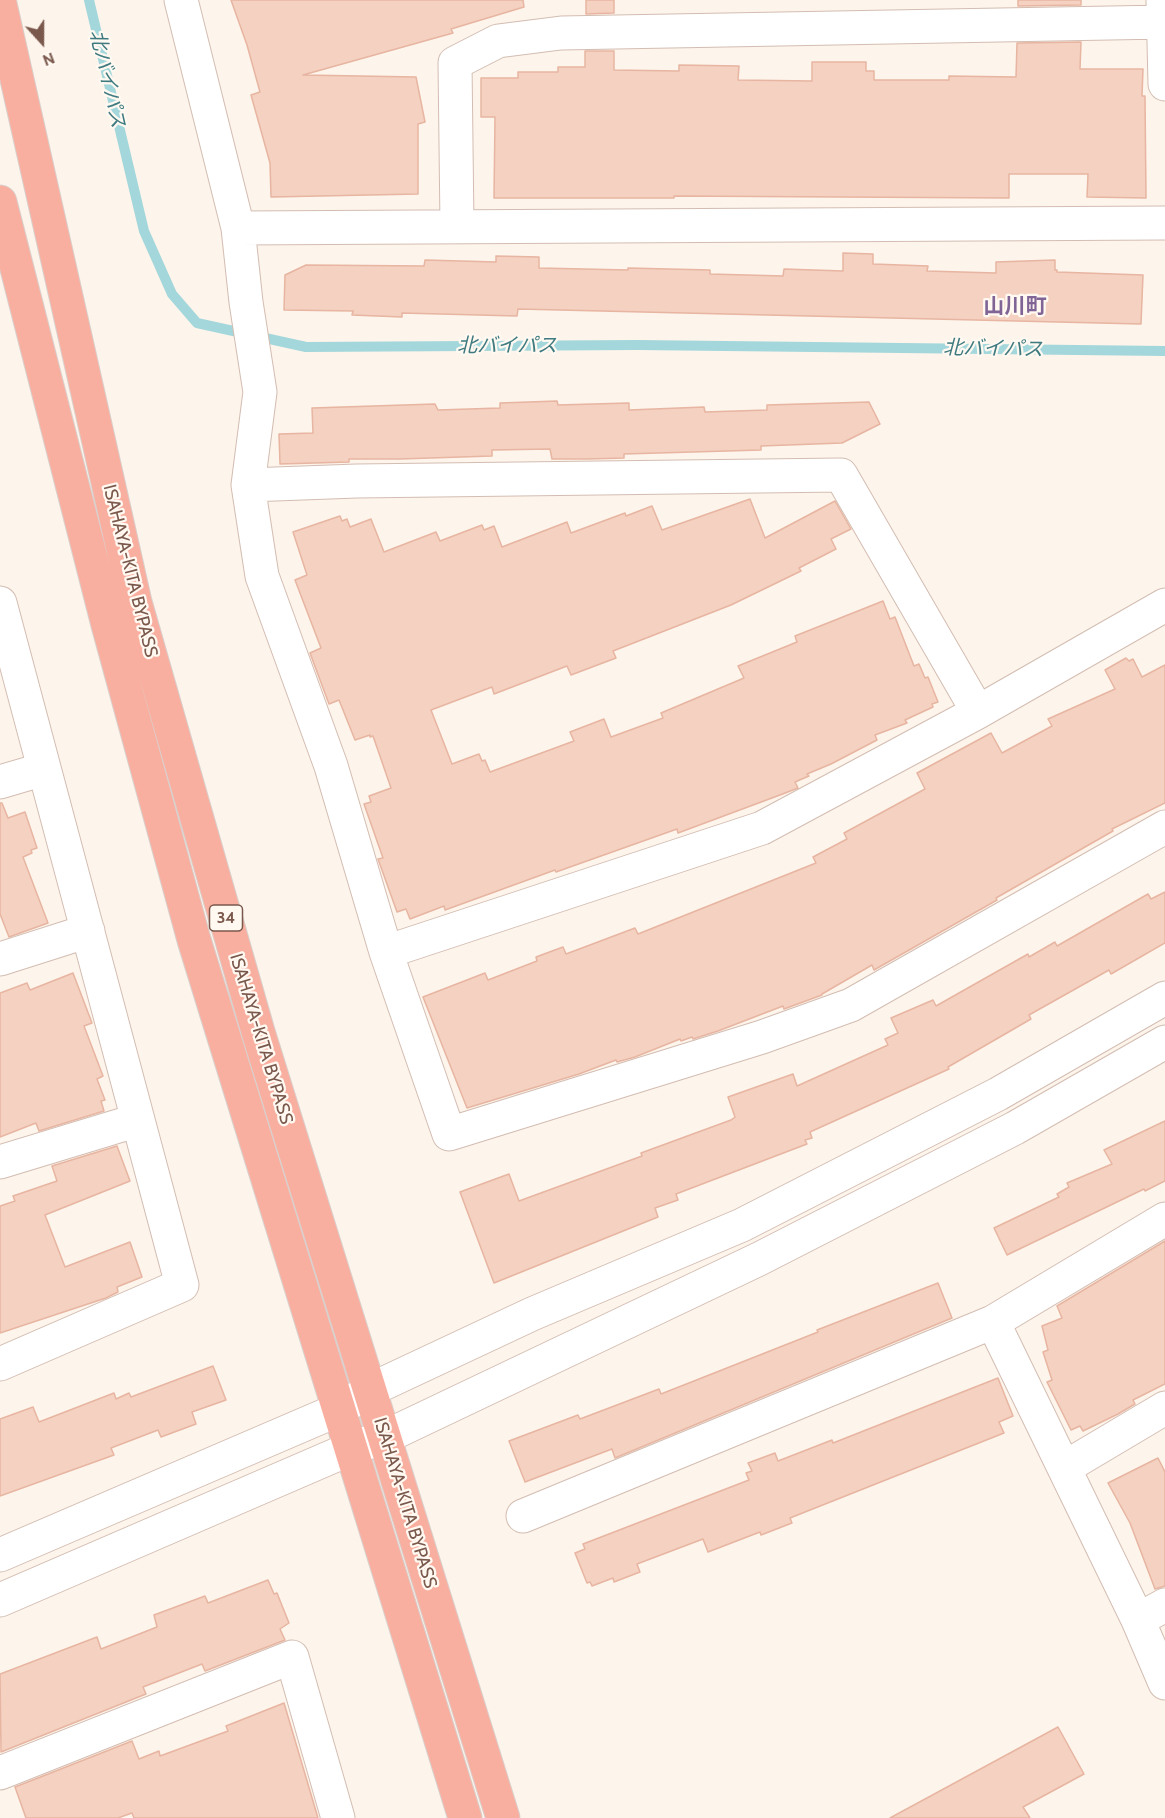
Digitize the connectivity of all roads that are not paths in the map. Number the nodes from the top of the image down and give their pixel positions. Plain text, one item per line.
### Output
1 (181, 0) edge
2 (0, 4) edge
3 (1164, 15) edge
4 (1165, 84) edge
5 (0, 202) edge
6 (1165, 223) edge
7 (457, 226) junction
8 (238, 228) junction
9 (248, 485) junction
10 (0, 603) edge
11 (1165, 605) edge
12 (978, 712) junction
13 (44, 769) junction
14 (0, 782) edge
15 (1165, 827) edge
16 (88, 931) junction
17 (386, 952) junction
18 (0, 959) edge
19 (1165, 998) edge
20 (1165, 1042) edge
21 (138, 1120) junction
22 (0, 1162) edge
23 (1165, 1219) edge
24 (993, 1322) junction
25 (0, 1364) edge
26 (370, 1390) junction
27 (1165, 1408) edge
28 (340, 1409) junction
29 (385, 1437) junction
30 (352, 1448) junction
31 (1064, 1468) junction
32 (523, 1516) dead end
33 (0, 1556) edge
34 (0, 1600) edge
35 (1152, 1612) edge
36 (1165, 1683) edge
37 (0, 1773) edge
38 (338, 1818) edge
39 (465, 1818) edge
40 (502, 1818) edge

1 - 8 street
2 - 26 highway, ISAHAYA-KITA BYPASS / 34
3 - 4 street
3 - 7 street
5 - 28 highway, ISAHAYA-KITA BYPASS / 34
6 - 7 street
7 - 8 street
8 - 9 street
9 - 12 street
9 - 17 street
10 - 13 street
11 - 12 street
12 - 17 street
13 - 14 street
13 - 16 street
15 - 17 street
16 - 18 street
16 - 21 street
19 - 26 street
20 - 29 street
21 - 22 street
21 - 25 street
23 - 24 street
24 - 31 street
24 - 32 street
26 - 28 street
26 - 29 highway, ISAHAYA-KITA BYPASS / 34
27 - 31 street
28 - 30 highway, ISAHAYA-KITA BYPASS / 34
28 - 33 street
29 - 30 street
29 - 40 highway, ISAHAYA-KITA BYPASS / 34
30 - 34 street
30 - 39 highway, ISAHAYA-KITA BYPASS / 34
31 - 35 street
35 - 36 street
37 - 38 street

